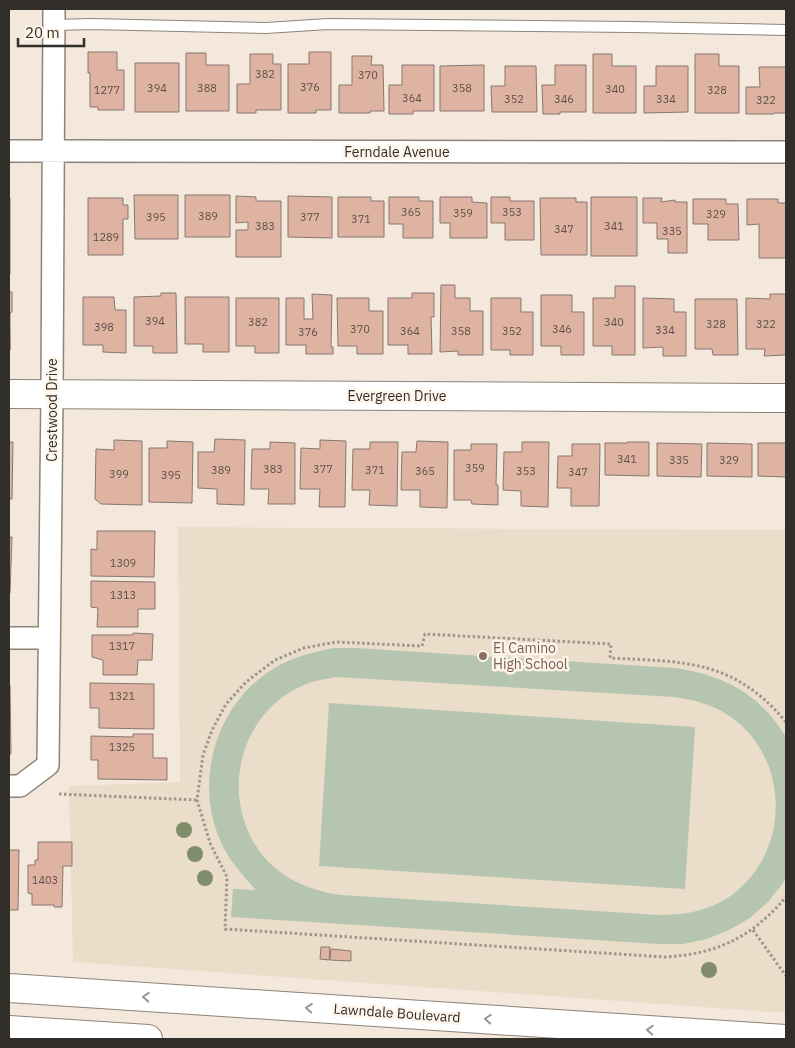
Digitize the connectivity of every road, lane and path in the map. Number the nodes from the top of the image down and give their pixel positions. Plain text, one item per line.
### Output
1 (54, 17) edge
2 (786, 30) edge
3 (9, 152) edge
4 (53, 152) junction
5 (786, 152) edge
6 (9, 394) edge
7 (52, 394) junction
8 (786, 398) edge
9 (9, 638) edge
10 (49, 638) junction
11 (786, 722) edge
12 (9, 786) edge
13 (59, 794) dead end
14 (197, 800) junction
15 (786, 897) edge
16 (753, 930) junction
17 (786, 976) edge
18 (9, 988) edge
19 (9, 1030) edge
20 (148, 1039) edge
21 (786, 1039) edge

1 - 2 lane
1 - 4 street, Crestwood Drive
3 - 4 street, Ferndale Avenue
4 - 5 street, Ferndale Avenue
4 - 7 street, Crestwood Drive
6 - 7 street, Evergreen Drive
7 - 8 street, Evergreen Drive
7 - 10 street, Crestwood Drive
9 - 10 street
10 - 12 street, Crestwood Drive
11 - 14 path
13 - 14 path
14 - 16 path
15 - 16 path
16 - 17 path
21 -> 18 street, Lawndale Boulevard
19 - 20 street

